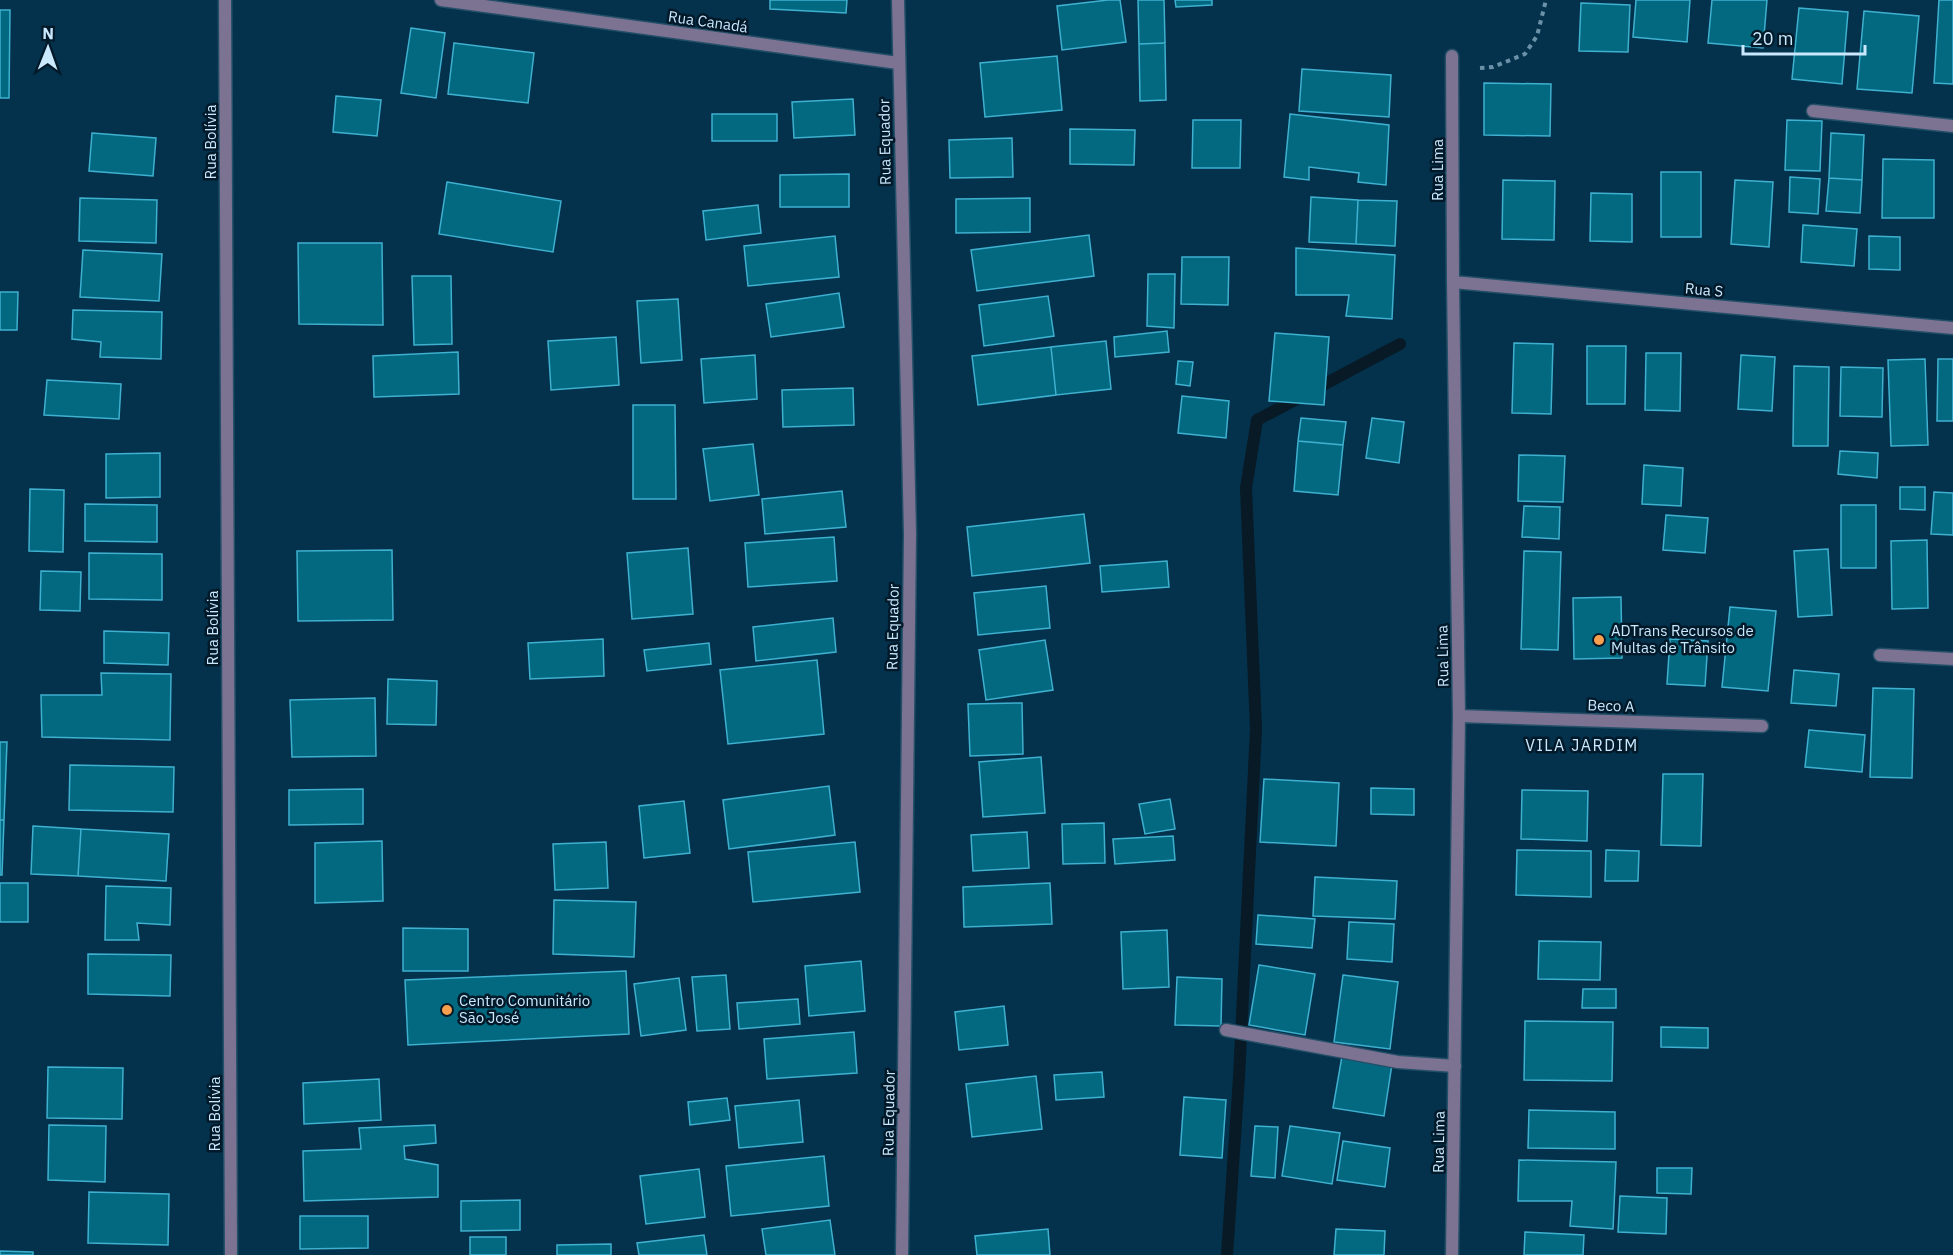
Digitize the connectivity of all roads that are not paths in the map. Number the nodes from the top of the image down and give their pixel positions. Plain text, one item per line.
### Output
1 (225, 0) edge
2 (441, 0) edge
3 (898, 0) edge
4 (898, 63) junction
5 (1452, 63) road end
6 (1813, 111) dead end
7 (1953, 126) edge
8 (1453, 282) junction
9 (1953, 328) edge
10 (1880, 655) dead end
11 (1953, 658) edge
12 (1459, 716) junction
13 (1762, 726) dead end
14 (1226, 1030) dead end
15 (1455, 1065) junction
16 (231, 1255) edge
17 (902, 1255) edge
18 (1452, 1255) edge

1 - 16 street, Rua Bolívia
2 - 4 street, Rua Canadá
3 - 4 street, Rua Equador
4 - 17 street, Rua Equador
5 - 8 street, Rua Lima
6 - 7 street
8 - 9 street, Rua S
8 - 12 street, Rua Lima
10 - 11 street
12 - 13 street, Beco A
12 - 15 street, Rua Lima
14 - 15 street
15 - 18 street, Rua Lima

